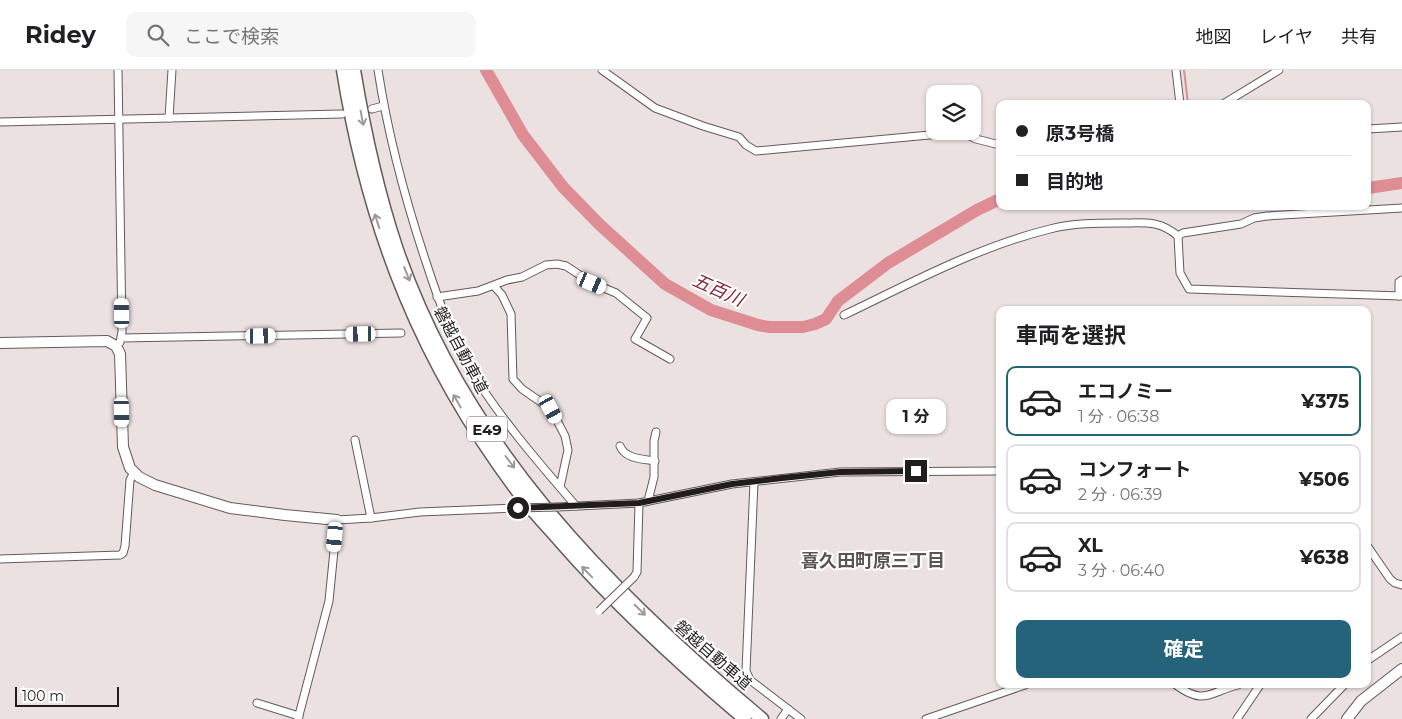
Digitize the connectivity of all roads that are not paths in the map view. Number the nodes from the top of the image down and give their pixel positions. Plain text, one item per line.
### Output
1 (118, 70) edge
2 (172, 70) edge
3 (343, 70) edge
4 (354, 70) edge
5 (378, 70) edge
6 (602, 70) edge
7 (1176, 70) edge
8 (1280, 70) edge
9 (1180, 100) edge
10 (1231, 100) edge
11 (384, 106) junction
12 (372, 109) dead end
13 (342, 114) dead end
14 (169, 118) junction
15 (120, 120) junction
16 (0, 122) edge
17 (1402, 127) edge
18 (1371, 129) edge
19 (996, 144) edge
20 (1402, 208) edge
21 (1368, 210) edge
22 (1371, 210) edge
23 (1178, 236) junction
24 (1402, 280) edge
25 (494, 286) junction
26 (1400, 296) edge
27 (437, 297) junction
28 (844, 315) dead end
29 (401, 333) dead end
30 (119, 342) junction
31 (0, 343) edge
32 (670, 359) dead end
33 (656, 432) dead end
34 (355, 440) dead end
35 (620, 446) dead end
36 (655, 461) junction
37 (996, 471) edge
38 (134, 472) junction
39 (754, 482) junction
40 (560, 487) junction
41 (648, 501) junction
42 (639, 503) junction
43 (576, 506) junction
44 (371, 518) junction
45 (337, 520) junction
46 (1371, 551) edge
47 (0, 559) edge
48 (1402, 584) edge
49 (598, 612) dead end
50 (1402, 637) edge
51 (1371, 656) edge
52 (1402, 669) edge
53 (698, 678) junction
54 (1016, 688) edge
55 (1180, 688) edge
56 (1229, 688) edge
57 (1258, 688) edge
58 (1341, 688) edge
59 (257, 702) dead end
60 (787, 711) junction
61 (748, 714) edge
62 (298, 717) edge
63 (736, 719) edge
64 (763, 719) edge
65 (781, 719) edge
66 (801, 719) edge
67 (926, 719) edge
68 (1238, 719) edge
69 (1311, 719) edge
70 (1347, 719) edge

1 - 15 street
2 - 14 street
53 -> 3 highway, 磐越自動車道 / E49
4 -> 61 highway, 磐越自動車道 / E49
5 - 11 street
6 - 19 street
7 - 9 street
8 - 10 street
11 - 12 street
11 - 27 street
13 - 14 street
14 - 15 street
15 - 16 street
15 - 30 street
17 - 18 street
20 - 22 street
21 - 23 street
23 - 26 street
23 - 28 street
24 - 26 street
25 - 27 street
25 - 32 street
25 - 40 street
27 - 40 street
29 - 30 street
30 - 31 street
30 - 38 street
33 - 36 street
34 - 44 street
35 - 36 street
36 - 41 street
37 - 39 street
38 - 45 street
38 - 47 street
39 - 41 street
39 - 60 street
40 - 43 street
41 - 42 street
42 - 43 street
42 - 49 street, bridge
43 - 44 street, bridge
44 - 45 street
45 - 62 street
46 - 48 street
50 - 51 street
52 - 70 street
53 - 61 highway, 磐越自動車道 / E49
53 - 63 highway
54 - 67 street
55 - 56 street
57 - 68 street
58 - 69 street
59 - 62 street
60 - 65 street
60 - 66 street
61 - 64 highway

